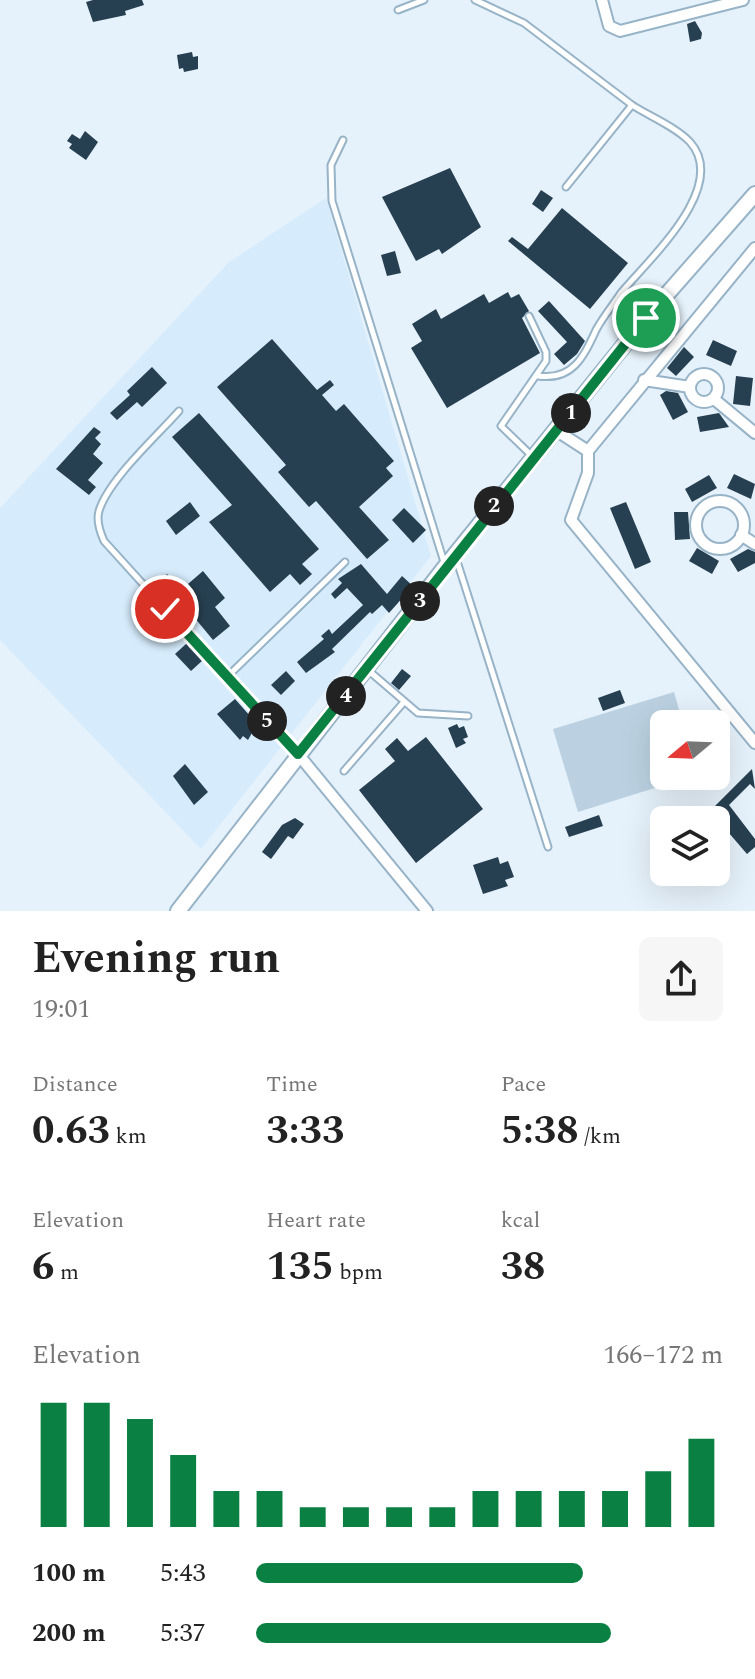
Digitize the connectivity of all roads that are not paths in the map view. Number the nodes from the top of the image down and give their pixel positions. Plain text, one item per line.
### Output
1 (424, 0) edge
2 (475, 0) edge
3 (602, 0) edge
4 (743, 0) edge
5 (398, 10) dead end
6 (632, 105) junction
7 (343, 140) dead end
8 (566, 187) dead end
9 (755, 194) edge
10 (755, 248) edge
11 (621, 293) junction
12 (529, 316) dead end
13 (646, 318) junction
14 (538, 376) junction
15 (644, 380) junction
16 (690, 387) junction
17 (714, 399) junction
18 (179, 411) dead end
19 (557, 431) junction
20 (755, 433) edge
21 (588, 451) junction
22 (533, 457) junction
23 (741, 535) junction
24 (755, 544) edge
25 (450, 561) junction
26 (345, 562) dead end
27 (368, 669) junction
28 (227, 677) junction
29 (404, 702) junction
30 (468, 716) dead end
31 (755, 743) edge
32 (298, 754) junction
33 (344, 771) dead end
34 (548, 847) dead end
35 (178, 911) edge
36 (427, 911) edge

1 - 5 lane
2 - 6 lane
3 - 4 street
6 - 8 lane
6 - 11 lane
7 - 25 lane
9 - 13 main road
10 - 15 street
11 - 13 lane
11 - 14 lane
12 - 14 lane
13 - 19 main road
14 - 22 lane
15 - 16 street
15 - 21 street
16 - 17 street
16 - 17 street
17 - 20 street
18 - 28 lane
19 - 21 street
19 - 22 main road
21 - 31 street
22 - 25 main road
23 - 23 street
23 - 24 street
25 - 27 main road
25 - 34 lane
26 - 28 lane
27 - 29 lane
27 - 32 main road
28 - 32 lane
29 - 30 lane
29 - 33 lane
32 - 35 main road
32 - 36 street

